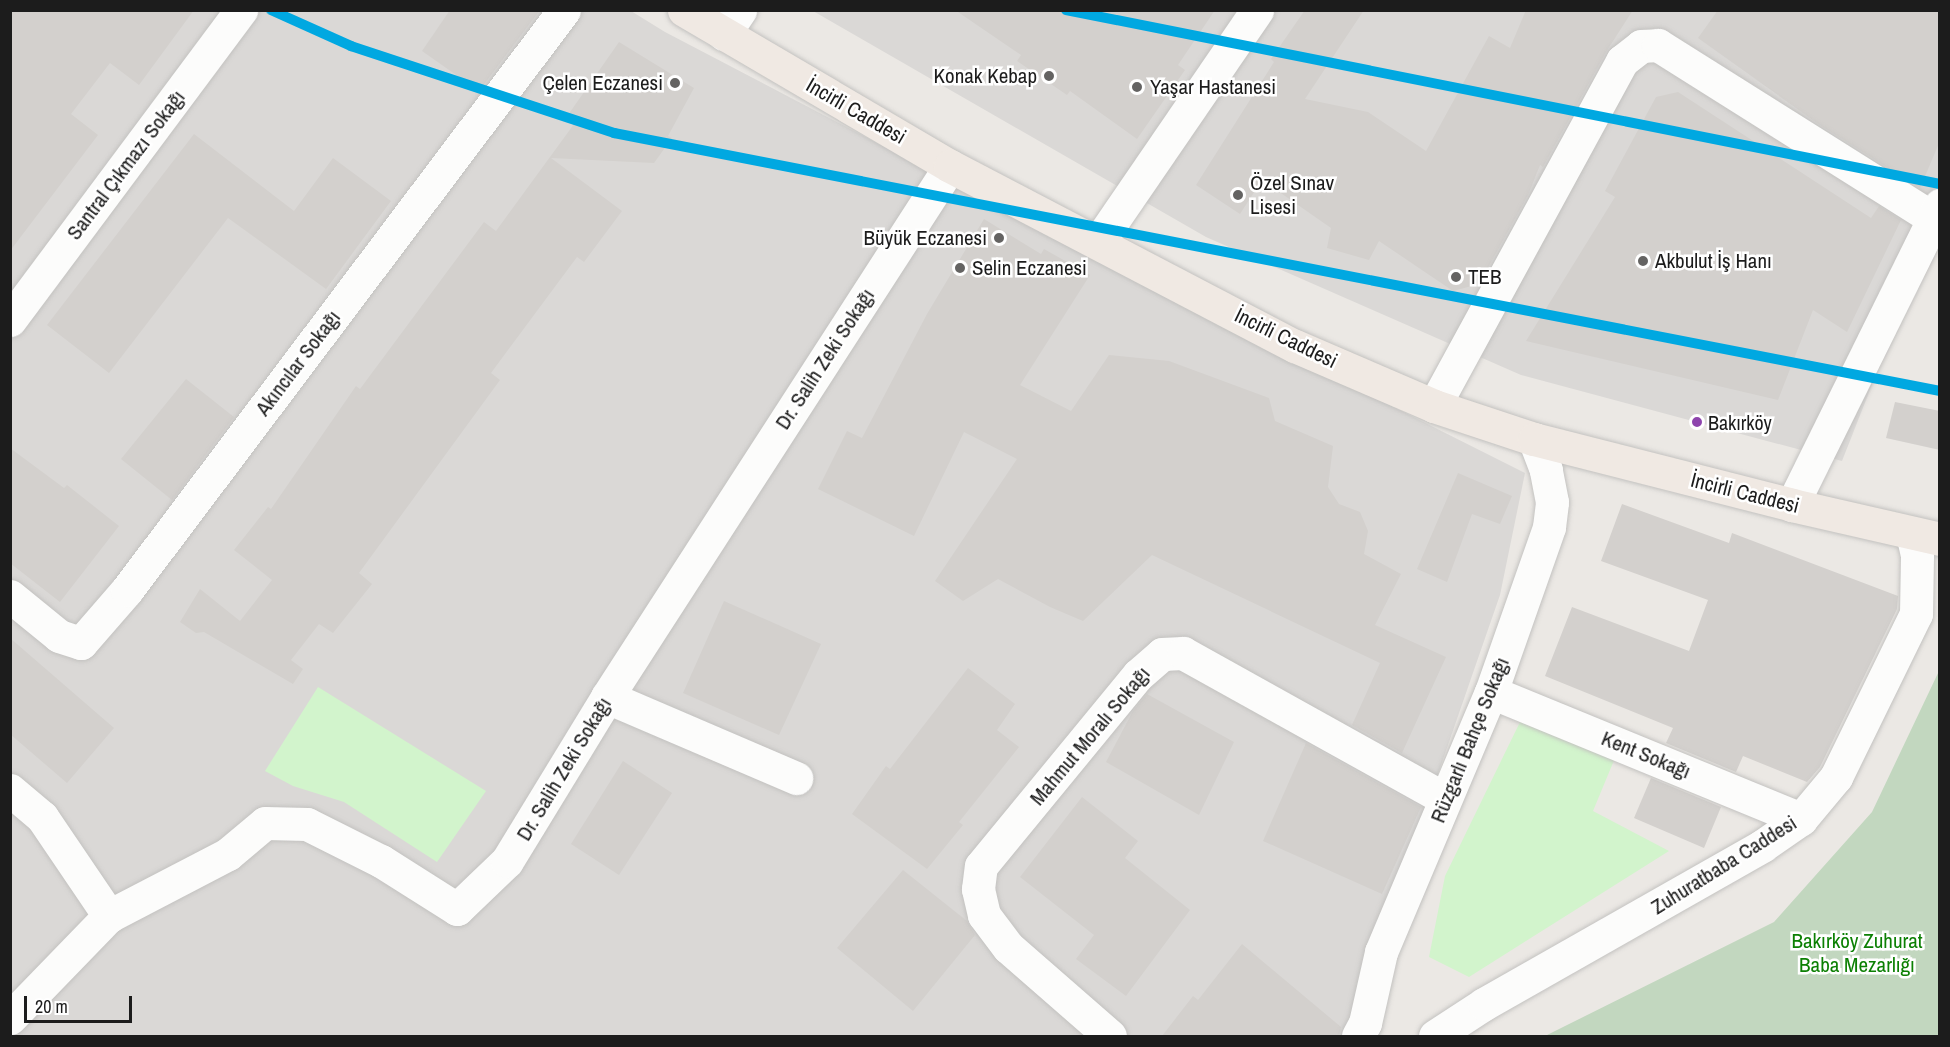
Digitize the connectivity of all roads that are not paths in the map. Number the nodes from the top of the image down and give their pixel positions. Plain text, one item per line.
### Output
1 (241, 10) edge
2 (564, 10) edge
3 (684, 10) edge
4 (1257, 10) edge
5 (732, 22) edge
6 (950, 166) junction
7 (1936, 211) edge
8 (1099, 241) junction
9 (10, 320) edge
10 (1434, 406) junction
11 (1534, 439) junction
12 (1792, 505) junction
13 (1926, 536) edge
14 (10, 596) edge
15 (1491, 692) junction
16 (606, 698) junction
17 (796, 778) dead end
18 (10, 790) edge
19 (1444, 798) junction
20 (1802, 819) junction
21 (109, 916) junction
22 (10, 1018) edge
23 (1110, 1036) edge
24 (1358, 1036) edge
25 (1435, 1036) edge

1 - 9 street, Santral Çıkmazı Sokağı
2 - 14 street, Akıncılar Sokağı
3 - 5 main road, İncirli Caddesi
4 - 8 street
5 - 6 main road, İncirli Caddesi
6 - 8 main road, İncirli Caddesi
6 - 16 street, Dr. Salih Zeki Sokağı
7 - 10 street
7 - 12 street
8 - 10 main road, İncirli Caddesi
10 - 11 main road, İncirli Caddesi
11 - 12 main road, İncirli Caddesi
11 - 15 street, Rüzgarlı Bahçe Sokağı
12 - 13 main road, İncirli Caddesi
13 - 20 street, Zuhuratbaba Caddesi
15 - 19 street, Rüzgarlı Bahçe Sokağı
15 - 20 street, Kent Sokağı
16 - 17 street
16 - 21 street, Dr. Salih Zeki Sokağı
18 - 21 street
19 - 23 street, Mahmut Moralı Sokağı
19 - 24 street, Rüzgarlı Bahçe Sokağı
20 - 25 street, Zuhuratbaba Caddesi
21 - 22 street, Dr. Salih Zeki Sokağı

